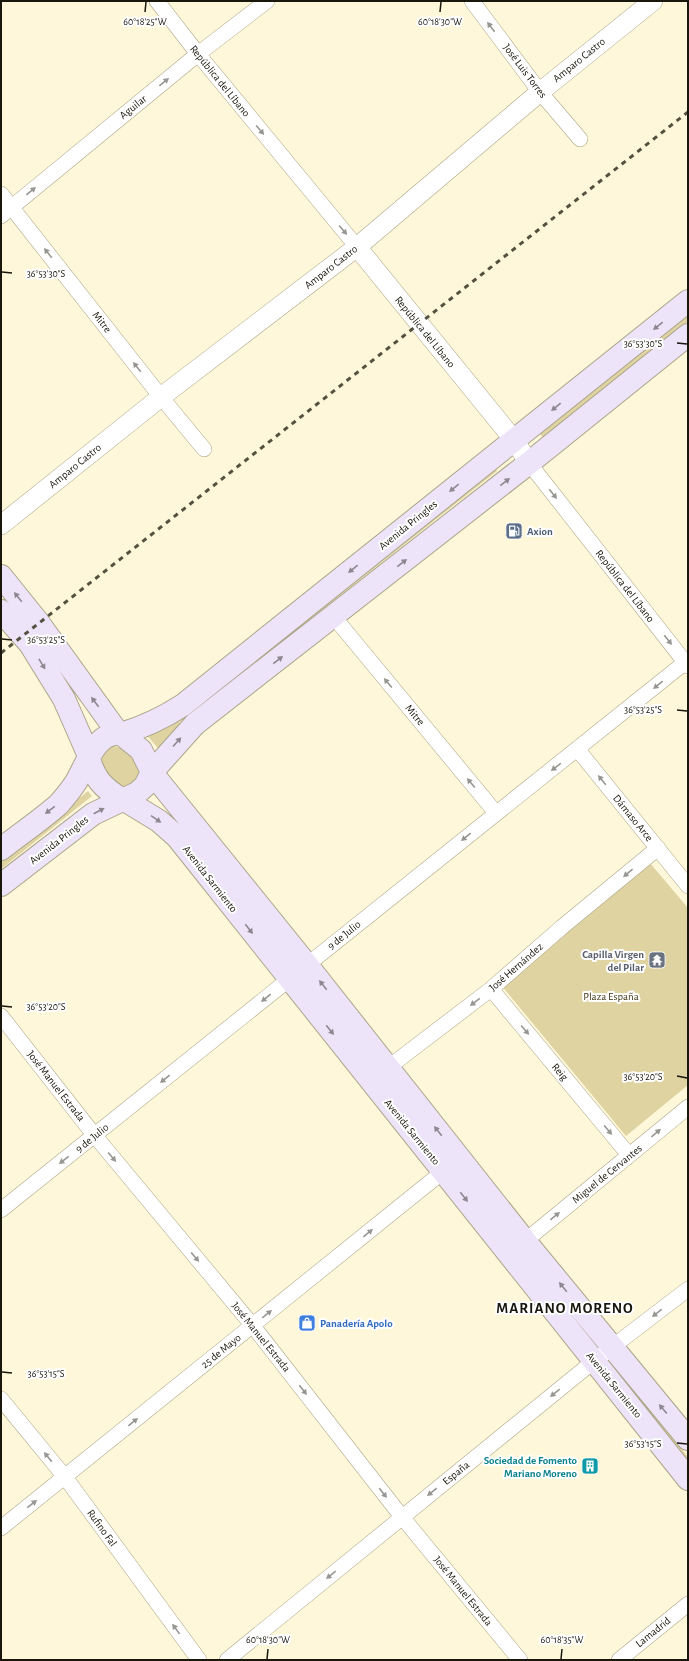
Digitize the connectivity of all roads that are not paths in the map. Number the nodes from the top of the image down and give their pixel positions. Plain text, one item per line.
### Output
1 (157, 1) edge
2 (267, 1) edge
3 (472, 1) edge
4 (653, 1) edge
5 (198, 54) junction
6 (540, 92) junction
7 (580, 139) dead end
8 (1, 194) edge
9 (6, 212) edge
10 (357, 247) junction
11 (688, 302) edge
12 (688, 335) edge
13 (161, 397) junction
14 (514, 440) junction
15 (204, 449) dead end
16 (529, 463) junction
17 (1, 525) edge
18 (1, 576) edge
19 (1, 611) edge
20 (334, 617) junction
21 (687, 663) edge
22 (120, 734) junction
23 (578, 750) junction
24 (88, 756) junction
25 (152, 773) junction
26 (122, 799) junction
27 (496, 813) junction
28 (658, 848) junction
29 (1, 850) edge
30 (1, 885) edge
31 (688, 886) edge
32 (307, 965) junction
33 (289, 980) junction
34 (491, 989) junction
35 (1, 1016) edge
36 (388, 1067) junction
37 (371, 1081) junction
38 (688, 1107) edge
39 (95, 1136) junction
40 (629, 1155) junction
41 (451, 1164) junction
42 (1, 1210) edge
43 (525, 1240) junction
44 (688, 1289) edge
45 (252, 1326) junction
46 (612, 1348) junction
47 (594, 1361) junction
48 (1, 1399) edge
49 (688, 1440) edge
50 (65, 1477) junction
51 (688, 1478) edge
52 (402, 1517) junction
53 (1, 1528) edge
54 (688, 1604) edge
55 (199, 1660) edge
56 (228, 1660) edge
57 (520, 1660) edge
58 (619, 1660) edge

1 - 5 street, República del Líbano
2 - 5 street, Aguilar
6 -> 3 street, José Luis Torres
4 - 6 street, Amparo Castro
9 -> 5 street, Aguilar
5 -> 10 street, República del Líbano
6 - 7 street, José Luis Torres
6 - 10 street, Amparo Castro
8 - 9 street, Mitre
13 -> 9 street, Mitre
10 - 13 street, Amparo Castro
10 - 14 street, República del Líbano
11 -> 14 main road, Avenida Pringles
12 - 16 main road
13 - 15 street, Mitre
13 - 17 street, Amparo Castro
14 - 16 street, República del Líbano
14 -> 22 main road, Avenida Pringles
20 -> 16 main road
16 -> 21 street, República del Líbano
22 -> 18 main road
19 -> 24 main road
25 -> 20 main road
27 -> 20 street, Mitre
21 -> 23 street, 9 de Julio
22 - 24 main road
22 - 25 main road
23 -> 27 street, 9 de Julio
28 -> 23 street, Dámaso Arce
24 - 26 main road
24 -> 29 main road
25 - 26 main road
25 - 32 main road, Avenida Sarmiento
30 -> 26 main road, Avenida Pringles
26 -> 33 main road, Avenida Sarmiento
27 -> 32 street, 9 de Julio
28 - 31 street, Dámaso Arce
28 -> 34 street, José Hernández
32 - 33 street, 9 de Julio
36 -> 32 main road, Avenida Sarmiento
33 -> 37 main road, Avenida Sarmiento
33 -> 39 street, 9 de Julio
34 -> 36 street, José Hernández
34 -> 40 street, Reig
35 - 39 street, José Manuel Estrada
36 - 37 street, José Hernández
41 -> 36 main road, Avenida Sarmiento
37 - 41 main road, Avenida Sarmiento
40 -> 38 street, Miguel de Cervantes
39 -> 42 street, 9 de Julio
39 -> 45 street, José Manuel Estrada
43 -> 40 street, Miguel de Cervantes
41 - 43 main road, Avenida Sarmiento
45 -> 41 street, 25 de Mayo
41 -> 47 main road, Avenida Sarmiento
46 -> 43 main road, Avenida Sarmiento
44 -> 46 street, España
50 -> 45 street, 25 de Mayo
45 -> 52 street, José Manuel Estrada
46 - 47 street, España
49 -> 46 main road, Avenida Sarmiento
47 - 51 main road, Avenida Sarmiento
47 -> 52 street, España
50 -> 48 street, Rufino Fal
53 -> 50 street, 25 de Mayo
55 -> 50 street, Rufino Fal
52 -> 56 street, España
52 - 57 street, José Manuel Estrada
54 - 58 street, Lamadrid

